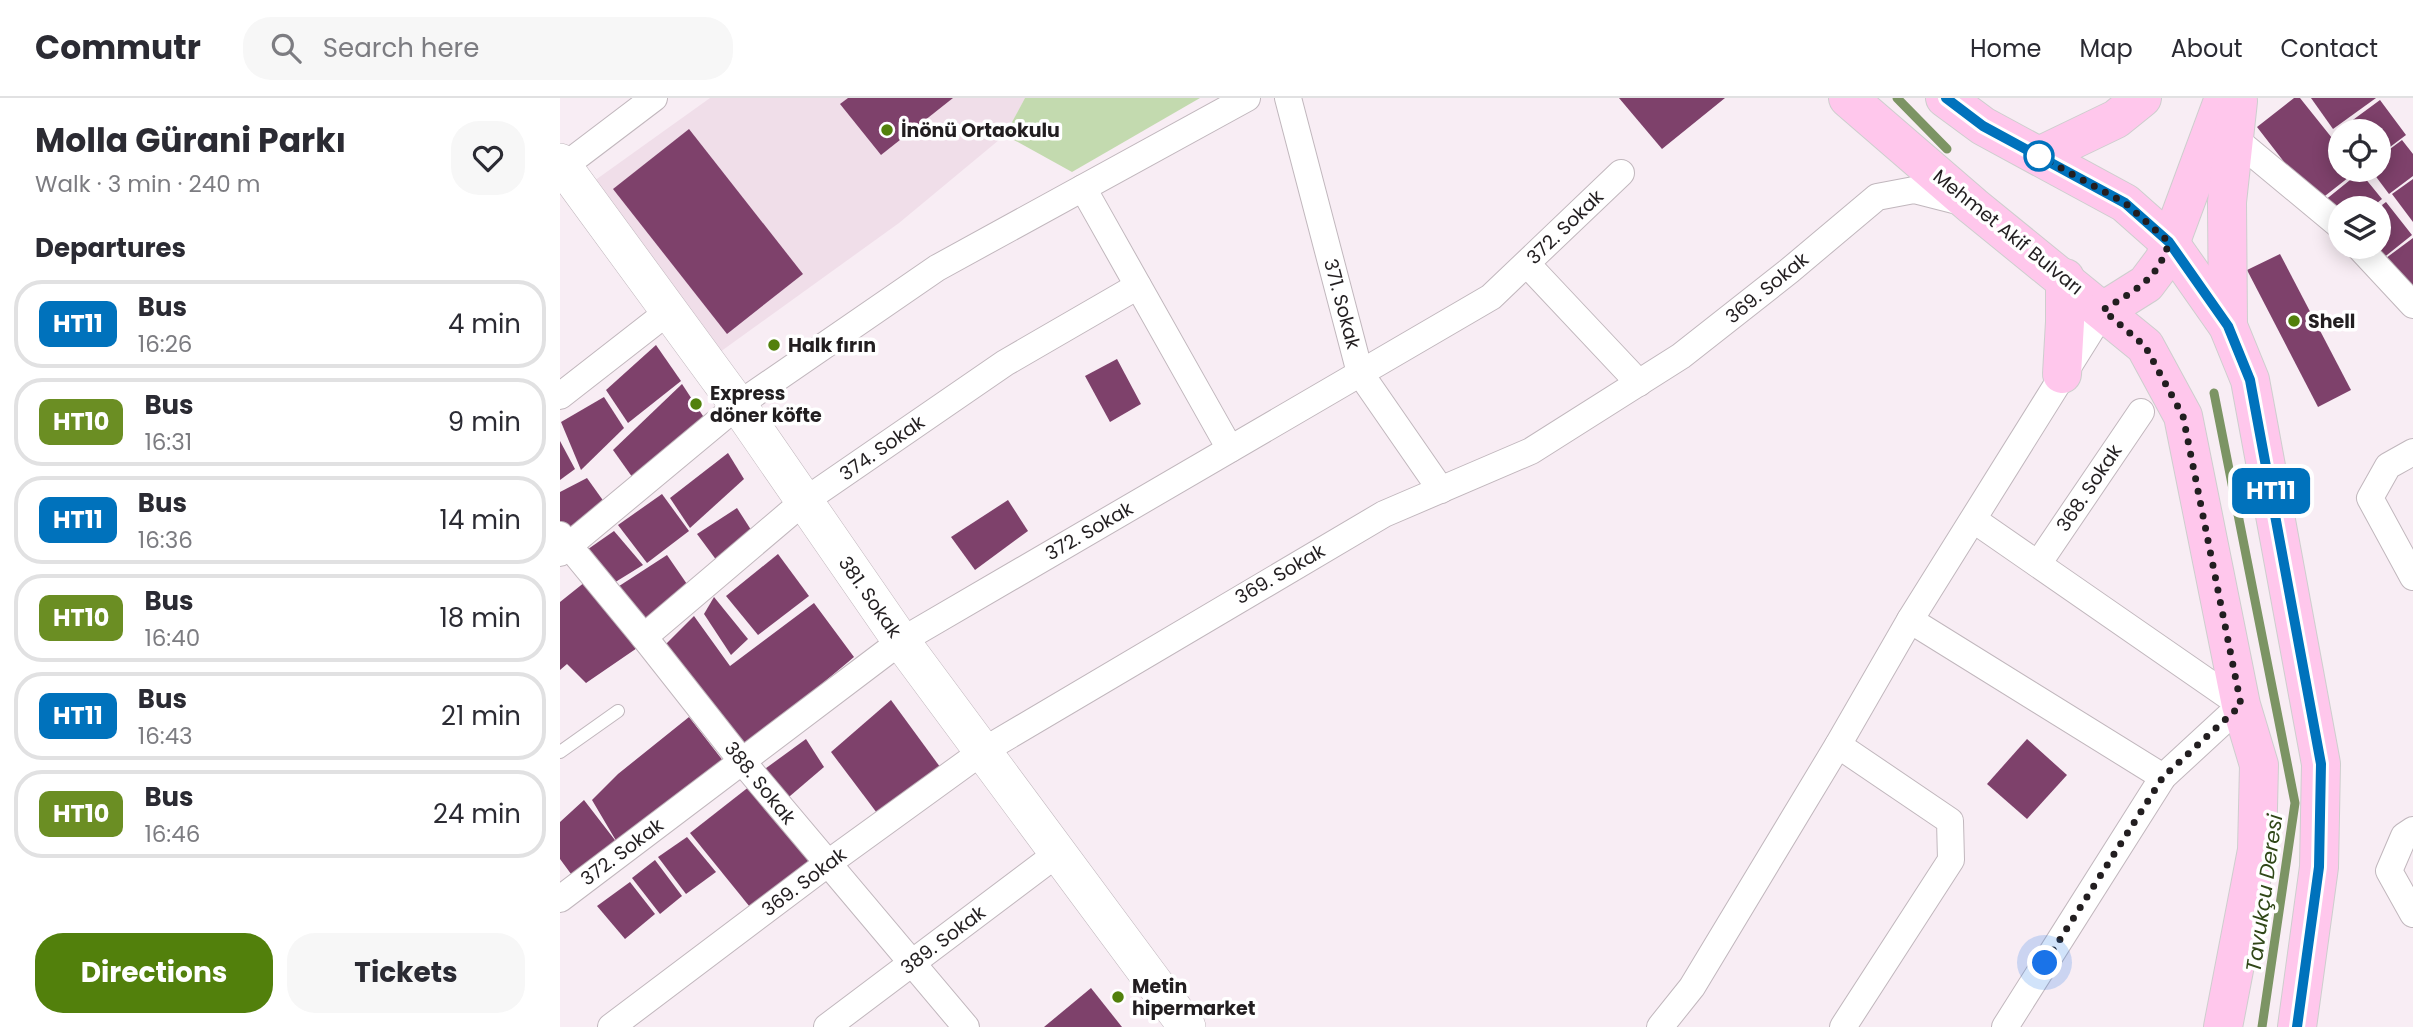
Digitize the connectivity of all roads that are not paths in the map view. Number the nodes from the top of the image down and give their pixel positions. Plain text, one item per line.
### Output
1 (654, 98) edge
2 (1247, 98) edge
3 (1288, 98) edge
4 (1848, 98) edge
5 (1945, 98) edge
6 (2142, 98) edge
7 (2224, 98) edge
8 (2239, 98) edge
9 (2234, 138) junction
10 (2039, 156) junction
11 (562, 164) edge
12 (1621, 173) dead end
13 (1083, 188) junction
14 (1973, 206) junction
15 (2328, 216) edge
16 (2169, 242) junction
17 (2370, 259) edge
18 (1527, 264) junction
19 (2065, 278) junction
20 (1138, 286) junction
21 (2413, 305) edge
22 (2103, 310) junction
23 (669, 311) junction
24 (2228, 326) junction
25 (1360, 373) junction
26 (2062, 374) junction
27 (1639, 383) junction
28 (560, 396) edge
29 (738, 405) junction
30 (2141, 411) dead end
31 (1230, 449) junction
32 (2413, 452) edge
33 (1441, 490) junction
34 (803, 502) junction
35 (1974, 520) junction
36 (563, 545) edge
37 (2038, 564) junction
38 (2413, 577) edge
39 (1910, 620) junction
40 (644, 637) junction
41 (901, 641) junction
42 (2241, 705) junction
43 (618, 711) dead end
44 (1838, 745) junction
45 (983, 751) junction
46 (560, 752) edge
47 (741, 760) junction
48 (2163, 777) junction
49 (2413, 830) edge
50 (1058, 853) junction
51 (827, 864) junction
52 (560, 899) edge
53 (2413, 914) edge
54 (911, 963) junction
55 (2218, 1018) edge
56 (611, 1027) edge
57 (827, 1027) edge
58 (966, 1027) edge
59 (1187, 1027) edge
60 (1660, 1027) edge
61 (1843, 1027) edge
62 (2005, 1027) edge
63 (2297, 1027) edge

1 - 11 street
2 - 13 street
3 - 25 street, 371. Sokak
4 - 14 main road, Mehmet Akif Bulvarı
5 - 10 main road
6 - 10 main road
7 - 16 main road
8 - 9 main road
9 - 15 street
9 - 24 main road
10 - 16 main road
11 - 23 street, 381. Sokak
12 - 18 street, 372. Sokak
13 - 20 street
13 - 29 street
14 - 19 main road, Mehmet Akif Bulvarı
14 - 27 street, 369. Sokak
16 - 22 main road
16 - 24 main road
17 - 21 street
18 - 25 street, 372. Sokak
18 - 27 street
19 - 22 main road, Mehmet Akif Bulvarı
19 - 26 main road
20 - 31 street
20 - 34 street, 374. Sokak
22 - 26 street
22 - 42 main road, Mehmet Akif Bulvarı
23 - 28 street
23 - 29 street, 381. Sokak
24 - 63 main road
25 - 31 street, 372. Sokak
25 - 33 street, 371. Sokak
26 - 35 street
27 - 33 street, 369. Sokak
29 - 34 street, 381. Sokak
29 - 36 street
30 - 37 street, 368. Sokak
31 - 41 street, 372. Sokak
32 - 38 street
33 - 45 street, 369. Sokak
34 - 40 street, 374. Sokak
34 - 41 street, 381. Sokak
35 - 37 street
35 - 39 street
36 - 40 street, 388. Sokak
37 - 42 street
39 - 44 street
39 - 48 street
40 - 47 street, 388. Sokak
41 - 45 street, 381. Sokak
41 - 47 street, 372. Sokak
42 - 48 street
42 - 55 main road, Mehmet Akif Bulvarı
43 - 46 lane
44 - 60 street
44 - 61 street
45 - 50 street, 381. Sokak
45 - 51 street, 369. Sokak
47 - 51 street, 388. Sokak
47 - 52 street, 372. Sokak
48 - 62 street
49 - 53 street
50 - 54 street, 389. Sokak
50 - 59 street, 381. Sokak
51 - 54 street, 388. Sokak
51 - 56 street, 369. Sokak
54 - 57 street, 389. Sokak
54 - 58 street, 388. Sokak

